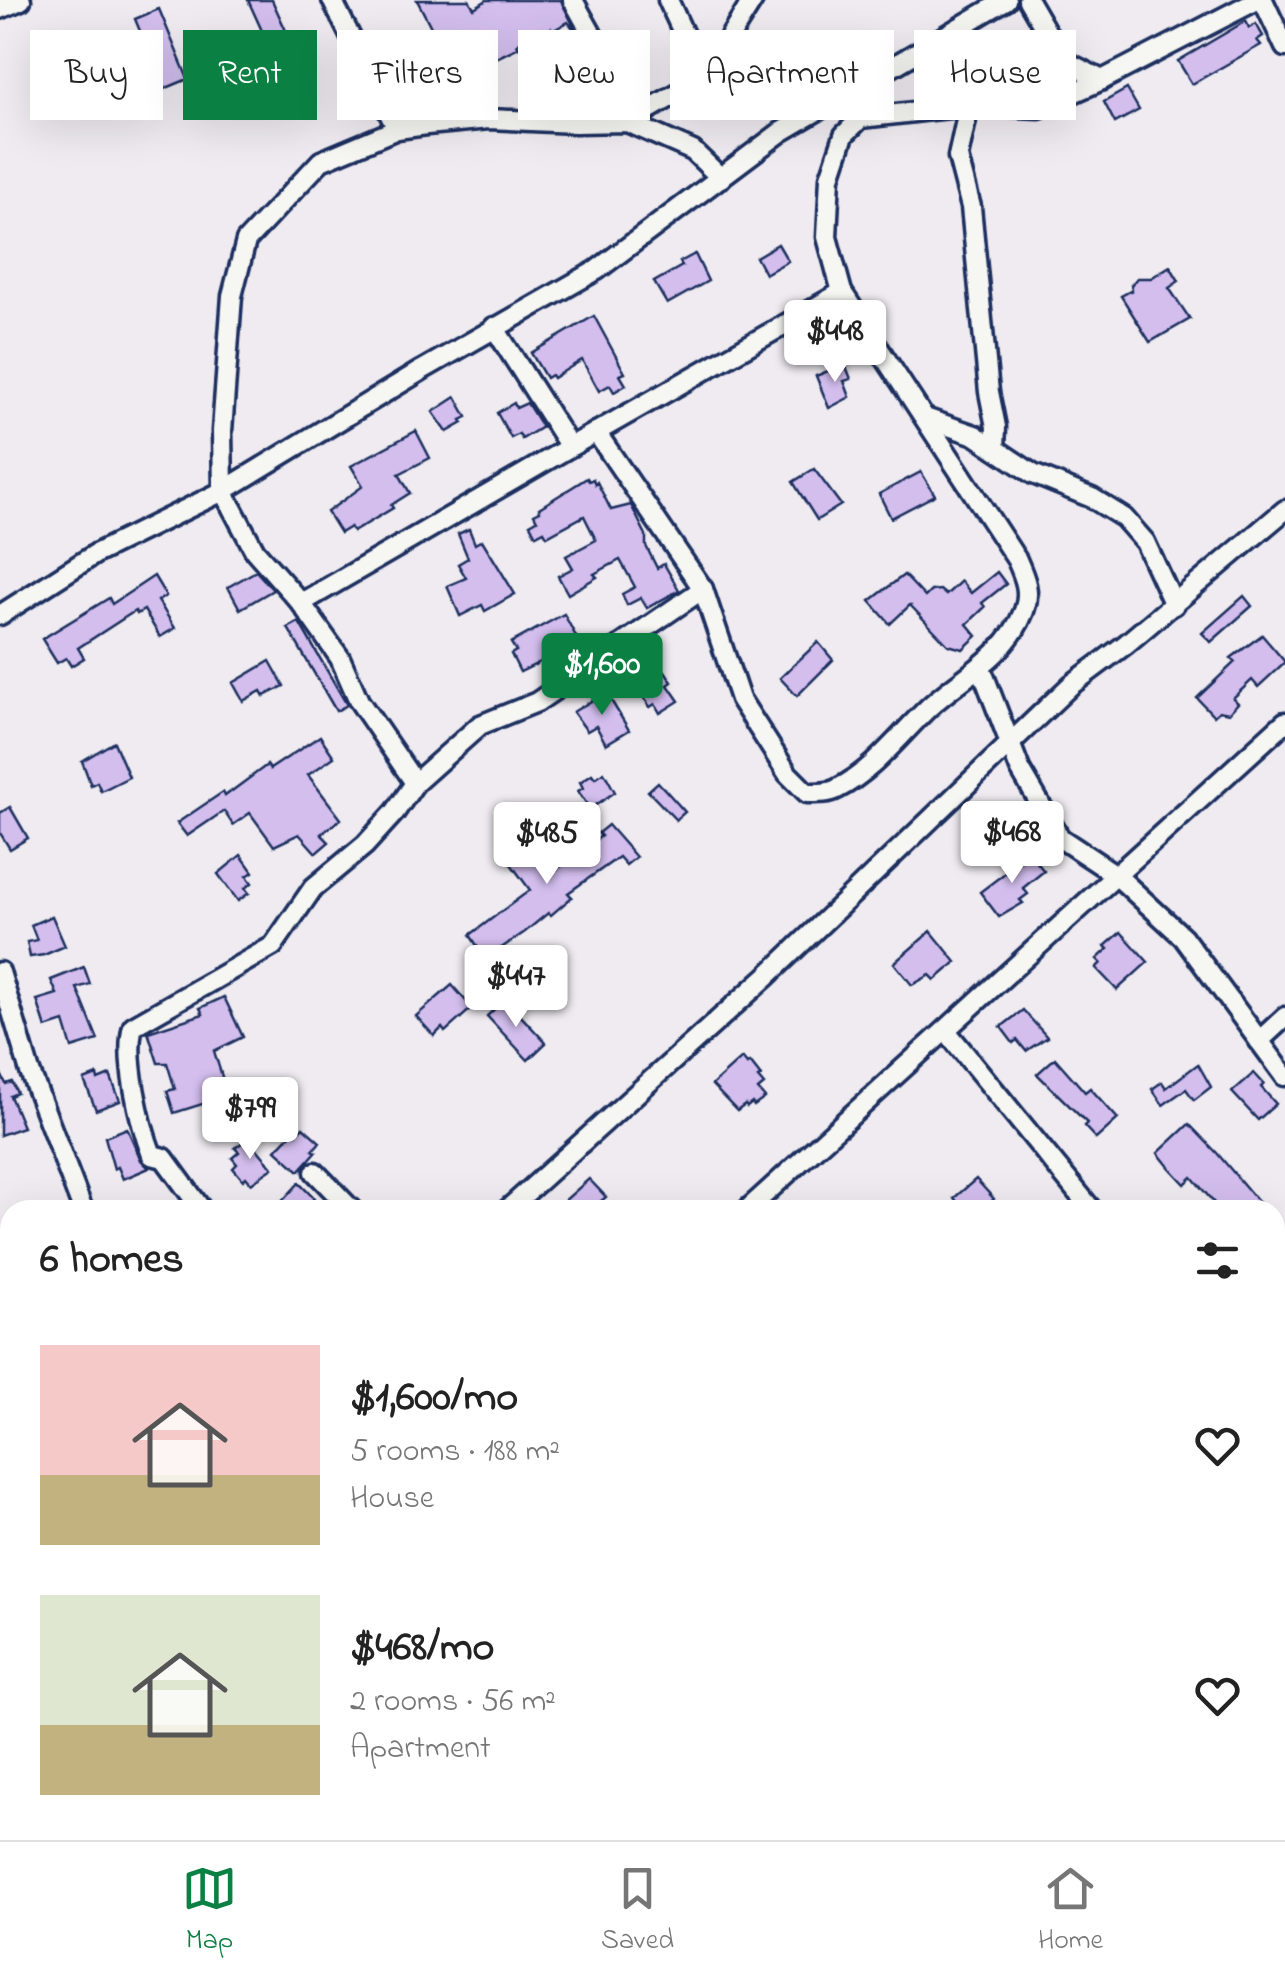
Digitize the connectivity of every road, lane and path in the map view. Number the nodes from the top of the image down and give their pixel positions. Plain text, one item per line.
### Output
1 (21, 0) edge
2 (332, 0) edge
3 (573, 0) edge
4 (668, 0) edge
5 (752, 0) edge
6 (1006, 0) edge
7 (1028, 0) edge
8 (1260, 0) edge
9 (0, 9) edge
10 (682, 30) edge
11 (734, 30) edge
12 (1285, 46) edge
13 (894, 64) edge
14 (1102, 80) junction
15 (1076, 92) edge
16 (670, 97) edge
17 (801, 120) edge
18 (859, 120) edge
19 (966, 120) edge
20 (627, 122) junction
21 (398, 129) junction
22 (721, 178) junction
23 (842, 292) junction
24 (494, 327) junction
25 (925, 418) junction
26 (596, 432) junction
27 (570, 448) junction
28 (995, 448) junction
29 (222, 491) junction
30 (1284, 512) edge
31 (703, 589) junction
32 (301, 603) junction
33 (1174, 606) junction
34 (0, 615) edge
35 (981, 668) junction
36 (1285, 722) edge
37 (1010, 743) junction
38 (415, 783) junction
39 (1116, 875) junction
40 (0, 972) edge
41 (1285, 1018) edge
42 (8, 1029) edge
43 (946, 1032) junction
44 (1259, 1041) junction
45 (1285, 1076) edge
46 (315, 1172) dead end
47 (79, 1200) edge
48 (195, 1200) edge
49 (342, 1200) edge
50 (519, 1200) edge
51 (758, 1200) edge
52 (1083, 1200) edge

1 - 9 street
2 - 21 street
3 - 20 street
4 - 10 street
5 - 11 street
6 - 13 street
7 - 14 street
8 - 12 street
8 - 14 street
14 - 15 street
16 - 20 street
17 - 22 street
18 - 23 street
19 - 28 street
20 - 21 street
20 - 22 street
21 - 29 street
22 - 24 street
23 - 25 street
23 - 26 street
24 - 27 street
24 - 29 street
25 - 28 street
25 - 35 street
26 - 27 street
26 - 31 street
27 - 32 street
28 - 33 street
29 - 32 street
29 - 34 street
30 - 33 street
31 - 35 street
31 - 38 street
32 - 38 street
33 - 37 street
35 - 37 street
36 - 39 street
37 - 39 street
37 - 50 street
38 - 48 street
39 - 43 street
39 - 44 street
40 - 42 street
41 - 44 street
42 - 47 street
43 - 51 street
43 - 52 street
44 - 45 street
46 - 49 street

